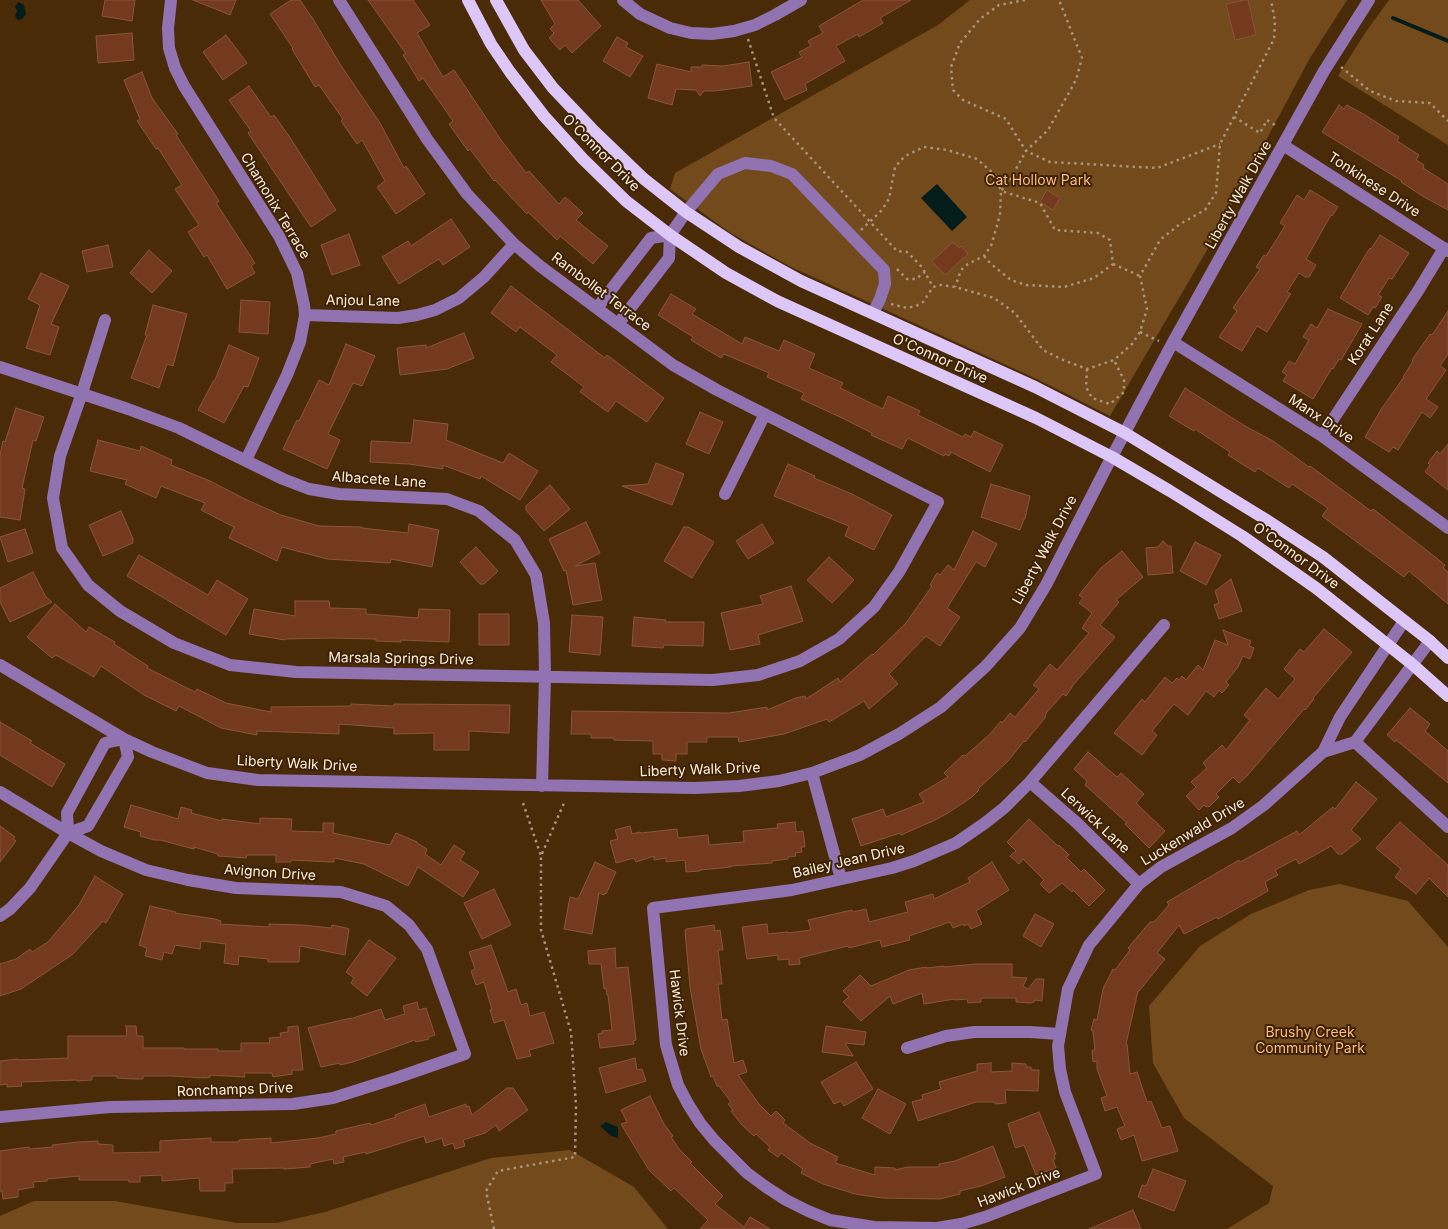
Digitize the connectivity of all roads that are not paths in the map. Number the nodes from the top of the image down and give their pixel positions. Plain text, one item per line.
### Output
1 (171, 0) edge
2 (339, 0) edge
3 (468, 0) edge
4 (496, 0) edge
5 (623, 0) edge
6 (801, 0) edge
7 (1369, 0) edge
8 (1284, 145) junction
9 (686, 212) junction
10 (670, 235) junction
11 (514, 244) junction
12 (1446, 249) edge
13 (597, 308) junction
14 (873, 314) junction
15 (305, 315) junction
16 (105, 320) dead end
17 (618, 324) junction
18 (1173, 342) junction
19 (0, 367) edge
20 (82, 393) junction
21 (765, 414) junction
22 (1125, 433) junction
23 (1322, 436) junction
24 (1112, 457) junction
25 (246, 460) junction
26 (725, 494) dead end
27 (938, 502) joint
28 (1448, 528) edge
29 (1404, 620) junction
30 (1164, 625) dead end
31 (1430, 641) junction
32 (1387, 644) junction
33 (1448, 658) edge
34 (1412, 664) junction
35 (0, 665) edge
36 (545, 676) junction
37 (1448, 696) edge
38 (124, 739) junction
39 (1355, 742) junction
40 (1323, 752) junction
41 (812, 774) junction
42 (1030, 782) junction
43 (542, 786) junction
44 (0, 792) edge
45 (1448, 827) edge
46 (68, 833) junction
47 (841, 879) junction
48 (1139, 884) junction
49 (653, 908) joint
50 (0, 916) edge
51 (1059, 1034) junction
52 (907, 1048) dead end
53 (465, 1054) joint
54 (0, 1117) edge
55 (1096, 1174) joint

1 - 15 street, Chamonix Terrace
2 - 11 street, Rambollet Terrace
3 - 10 main road, O'Connor Drive
4 - 9 main road, O'Connor Drive
5 - 6 street
7 - 8 street, Liberty Walk Drive
8 - 12 street, Tonkinese Drive
8 - 18 street, Liberty Walk Drive
9 - 10 street
9 - 14 main road, O'Connor Drive
9 - 14 street
10 - 13 street
10 - 17 street
10 - 24 main road, O'Connor Drive
11 - 13 street, Rambollet Terrace
11 - 15 street, Anjou Lane
12 - 23 street, Korat Lane
13 - 17 street, Rambollet Terrace
14 - 22 main road, O'Connor Drive
15 - 25 street, Chamonix Terrace
16 - 20 street, Marsala Springs Drive
17 - 21 street, Rambollet Terrace
18 - 22 street, Liberty Walk Drive
18 - 23 street, Manx Drive
19 - 20 street, Albacete Lane
20 - 25 street, Albacete Lane
20 - 36 street, Marsala Springs Drive
21 - 26 street
21 - 27 street, Rambollet Terrace
22 - 24 street, Liberty Walk Drive
22 - 29 main road, O'Connor Drive
23 - 28 street, Manx Drive
24 - 32 main road, O'Connor Drive
24 - 41 street, Liberty Walk Drive
25 - 36 street, Albacete Lane
27 - 36 street, Marsala Springs Drive
29 - 31 main road, O'Connor Drive
29 - 32 street, Luckenwald Drive
30 - 42 street, Bailey Jean Drive
31 - 33 main road, O'Connor Drive
31 - 34 street
32 - 34 main road, O'Connor Drive
32 - 40 street, Luckenwald Drive
34 - 37 main road, O'Connor Drive
34 - 39 street
35 - 38 street, Liberty Walk Drive
36 - 43 street, Albacete Lane
38 - 43 street, Liberty Walk Drive
38 - 46 street
38 - 46 street
39 - 40 street, Luckenwald Drive
39 - 45 street
40 - 48 street, Luckenwald Drive
41 - 43 street, Liberty Walk Drive
41 - 47 street
42 - 47 street, Bailey Jean Drive
42 - 48 street, Lerwick Lane
44 - 46 street, Avignon Drive
46 - 50 street
46 - 53 street, Avignon Drive
47 - 49 street, Bailey Jean Drive
48 - 51 street, Luckenwald Drive
49 - 55 street, Hawick Drive
51 - 52 street
51 - 55 street, Luckenwald Drive
53 - 54 street, Ronchamps Drive

